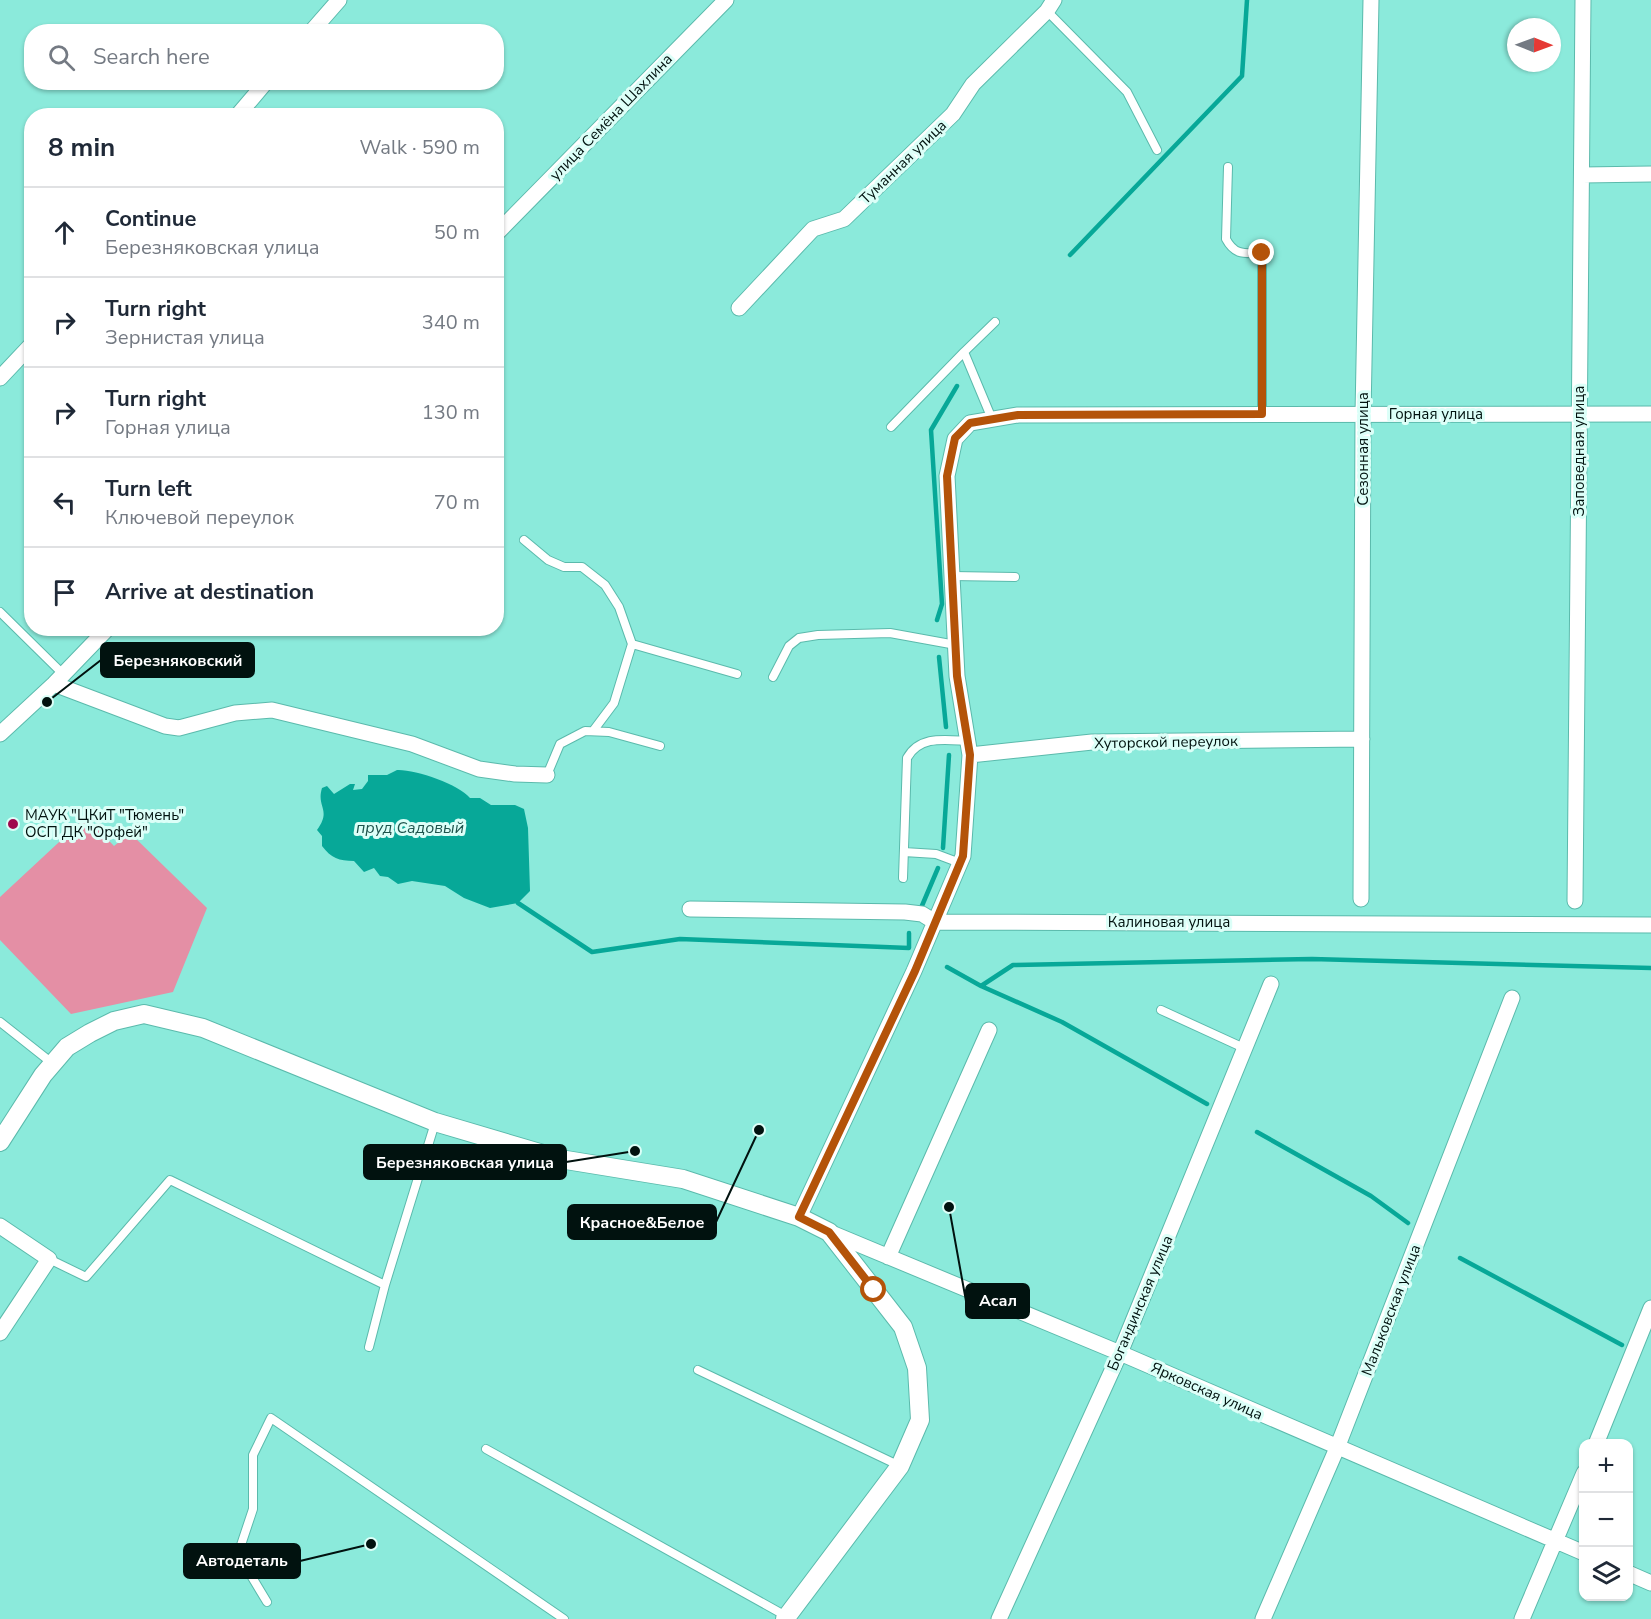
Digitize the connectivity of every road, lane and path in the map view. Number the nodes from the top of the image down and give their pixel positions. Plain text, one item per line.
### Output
1 (339, 0) edge
2 (726, 0) edge
3 (1371, 0) edge
4 (1583, 0) edge
5 (1051, 5) edge
6 (318, 24) edge
7 (259, 90) edge
8 (244, 108) edge
9 (1156, 150) dead end
10 (1228, 167) dead end
11 (1651, 174) edge
12 (1582, 175) junction
13 (504, 226) edge
14 (739, 308) dead end
15 (995, 322) dead end
16 (24, 352) edge
17 (964, 352) junction
18 (0, 378) edge
19 (1262, 414) junction
20 (1363, 414) junction
21 (1580, 414) junction
22 (1651, 414) edge
23 (992, 419) junction
24 (891, 427) dead end
25 (524, 540) dead end
26 (952, 576) junction
27 (1015, 577) dead end
28 (0, 612) edge
29 (100, 636) edge
30 (632, 644) junction
31 (956, 645) junction
32 (737, 674) dead end
33 (773, 677) dead end
34 (59, 679) junction
35 (593, 731) junction
36 (0, 734) edge
37 (1362, 739) junction
38 (660, 746) dead end
39 (969, 748) junction
40 (547, 775) joint
41 (904, 852) junction
42 (960, 862) junction
43 (903, 878) dead end
44 (1361, 899) dead end
45 (1575, 901) dead end
46 (690, 909) dead end
47 (935, 922) junction
48 (1651, 925) edge
49 (1270, 984) dead end
50 (1512, 998) dead end
51 (1161, 1010) dead end
52 (0, 1022) edge
53 (989, 1030) dead end
54 (1244, 1048) junction
55 (53, 1064) junction
56 (435, 1122) junction
57 (0, 1142) edge
58 (799, 1217) junction
59 (0, 1226) edge
60 (829, 1232) junction
61 (888, 1257) junction
62 (49, 1259) junction
63 (385, 1285) junction
64 (1651, 1308) edge
65 (0, 1333) edge
66 (369, 1347) dead end
67 (1119, 1353) junction
68 (698, 1370) dead end
69 (1598, 1439) edge
70 (1337, 1448) junction
71 (486, 1449) dead end
72 (900, 1466) junction
73 (1579, 1485) edge
74 (1556, 1541) junction
75 (1579, 1551) edge
76 (1633, 1575) edge
77 (1651, 1583) edge
78 (267, 1602) dead end
79 (786, 1618) edge
80 (564, 1619) edge
81 (999, 1619) edge
82 (1263, 1619) edge
83 (1522, 1619) edge

1 - 6 street
2 - 13 street, улица Семёна Шахлина
3 - 20 street, Сезонная улица
4 - 12 street, Заповедная улица
5 - 9 lane
5 - 14 street, Туманная улица
7 - 8 street
10 - 19 lane
11 - 12 street
12 - 21 street, Заповедная улица
15 - 17 lane
16 - 18 street
17 - 23 lane
17 - 24 lane
19 - 20 street, Горная улица
19 - 23 street, Горная улица
20 - 21 street, Горная улица
20 - 37 street, Сезонная улица
21 - 22 street, Горная улица
21 - 45 street, Заповедная улица
23 - 26 street, Горная улица
25 - 30 lane
26 - 27 lane
26 - 31 street
28 - 34 lane
29 - 34 street
30 - 32 lane
30 - 35 lane
31 - 33 lane
31 - 39 street
34 - 36 street
34 - 40 street
35 - 38 lane
35 - 40 lane
37 - 39 street, Хуторской переулок
37 - 44 street, Сезонная улица
39 - 41 lane
39 - 42 street
41 - 42 lane
41 - 43 lane
42 - 47 street
46 - 47 street, Калиновая улица
47 - 48 street, Калиновая улица
47 - 58 street
49 - 54 street, Богандинская улица
50 - 70 street, Мальковская улица
51 - 54 lane
52 - 55 lane
53 - 61 street
54 - 67 street, Богандинская улица
55 - 56 street
55 - 57 street
56 - 58 street
56 - 63 lane
58 - 60 street
59 - 62 street
60 - 61 street, Ярковская улица
60 - 72 street
61 - 67 street, Ярковская улица
62 - 63 lane
62 - 65 street
63 - 66 lane
64 - 69 street
67 - 70 street, Ярковская улица
67 - 81 street, Богандинская улица
68 - 72 lane
70 - 74 street, Ярковская улица
70 - 82 street, Мальковская улица
71 - 79 lane
72 - 79 street
73 - 74 street
74 - 75 street, Ярковская улица
74 - 83 street
76 - 77 street
78 - 80 lane

